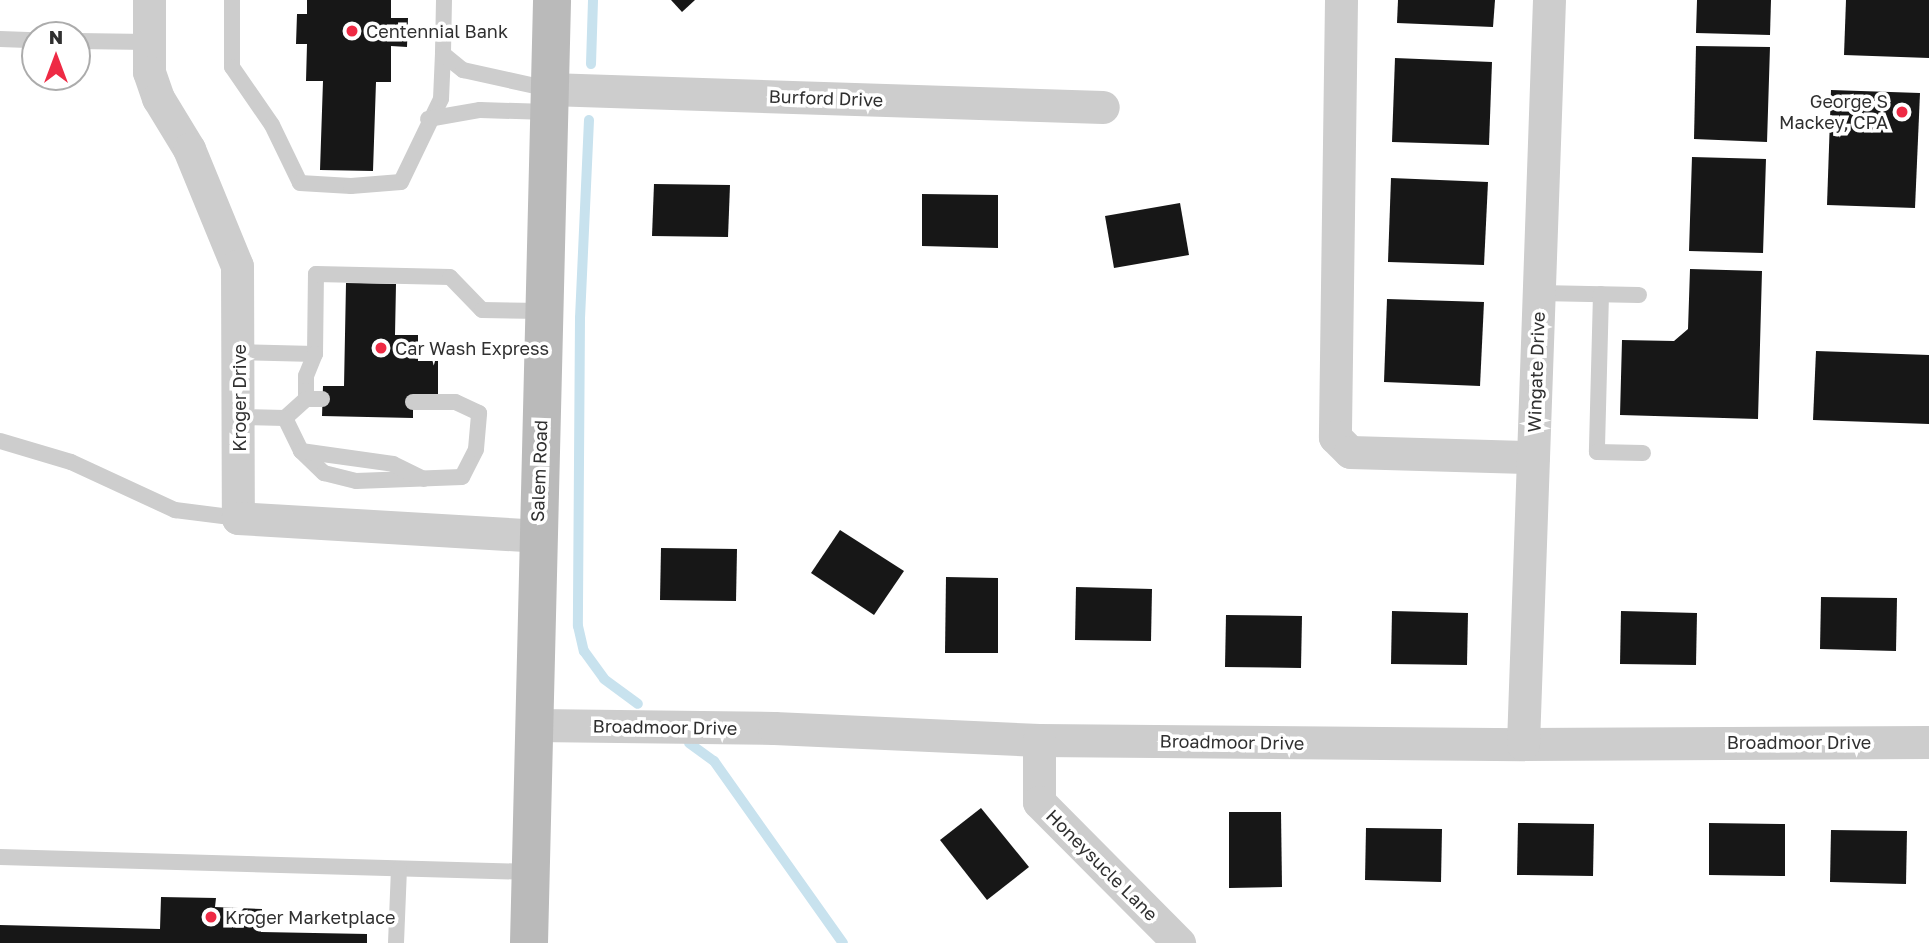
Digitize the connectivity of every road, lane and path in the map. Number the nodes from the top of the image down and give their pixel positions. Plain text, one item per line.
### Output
1 (149, 0) edge
2 (232, 0) edge
3 (444, 0) edge
4 (552, 0) edge
5 (1341, 0) edge
6 (1549, 0) edge
7 (0, 39) edge
8 (21, 40) edge
9 (91, 41) edge
10 (148, 42) junction
11 (443, 54) junction
12 (549, 101) junction
13 (1103, 107) dead end
14 (428, 119) junction
15 (1539, 293) junction
16 (1601, 294) junction
17 (1639, 295) dead end
18 (543, 311) junction
19 (239, 352) junction
20 (315, 354) junction
21 (413, 402) dead end
22 (239, 417) junction
23 (285, 418) junction
24 (0, 441) edge
25 (1643, 453) dead end
26 (1533, 457) junction
27 (239, 518) junction
28 (537, 536) junction
29 (536, 725) junction
30 (1038, 740) junction
31 (1929, 741) edge
32 (1523, 744) junction
33 (0, 857) edge
34 (399, 869) junction
35 (531, 872) junction
36 (396, 943) edge
37 (529, 943) edge
38 (1179, 943) edge

1 - 10 street, Kroger Drive
2 - 14 lane
3 - 11 lane
4 - 12 main road, Salem Road
5 - 26 street
6 - 15 street, Wingate Drive
7 - 8 lane
9 - 10 lane
10 - 19 street, Kroger Drive
11 - 12 lane
11 - 14 lane
12 - 13 street, Burford Drive
12 - 14 lane
12 - 18 main road, Salem Road
15 - 16 lane
15 - 26 street, Wingate Drive
16 - 17 lane
16 - 25 lane
18 - 20 lane
18 - 28 main road, Salem Road
19 - 20 lane
19 - 22 street, Kroger Drive
20 - 23 lane
21 - 23 lane
22 - 23 lane
22 - 27 street, Kroger Drive
24 - 27 lane
26 - 32 street, Wingate Drive
27 - 28 street
28 - 29 main road, Salem Road
29 - 30 street, Broadmoor Drive
29 - 35 main road, Salem Road
30 - 32 street, Broadmoor Drive
30 - 38 street, Honeysucle Lane
31 - 32 street, Broadmoor Drive
33 - 34 lane
34 - 35 lane
34 - 36 lane
35 - 37 main road, Salem Road

